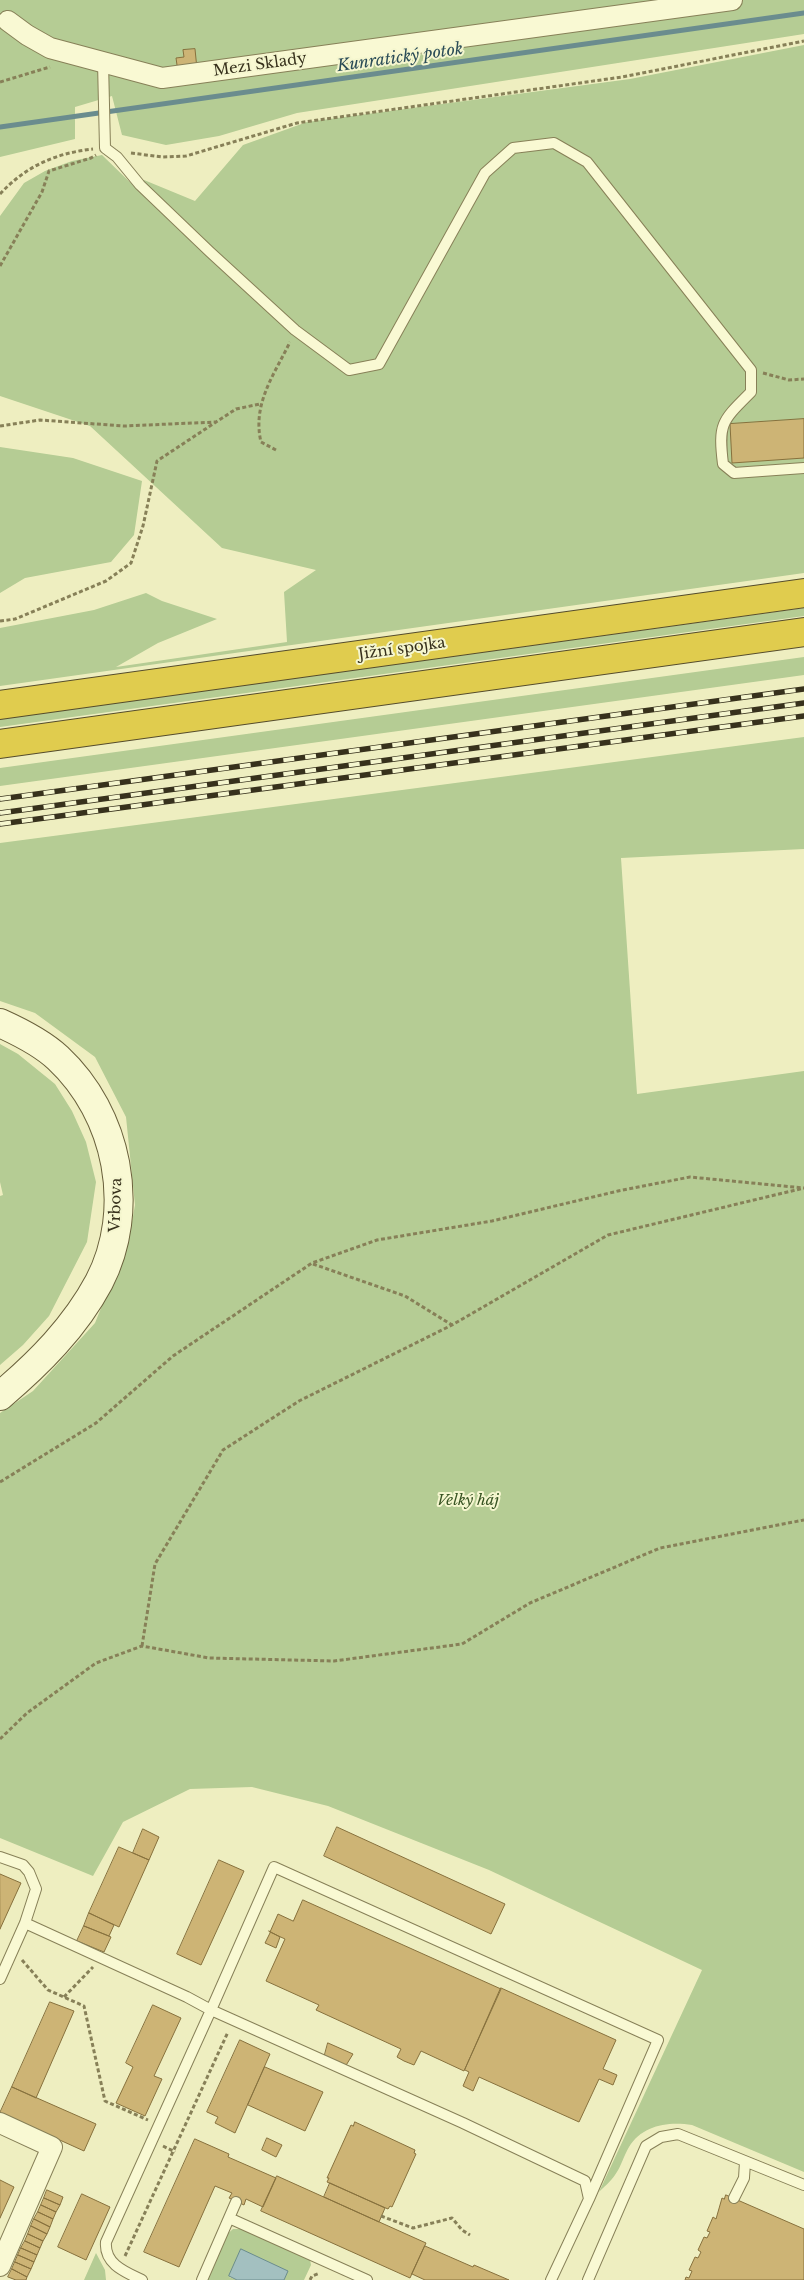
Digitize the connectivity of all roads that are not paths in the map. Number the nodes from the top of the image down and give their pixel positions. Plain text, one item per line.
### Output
1 (732, 0) edge
2 (4, 17) edge
3 (103, 62) junction
4 (804, 468) edge
5 (804, 593) edge
6 (804, 632) edge
7 (0, 705) edge
8 (0, 744) edge
9 (0, 1023) edge
10 (0, 1396) edge
11 (0, 1857) edge
12 (25, 1923) junction
13 (0, 1978) edge
14 (211, 2010) junction
15 (0, 2123) edge
16 (745, 2162) junction
17 (804, 2185) edge
18 (734, 2198) dead end
19 (588, 2199) junction
20 (236, 2202) dead end
21 (229, 2218) junction
22 (0, 2266) edge
23 (142, 2280) edge
24 (202, 2280) edge
25 (367, 2280) edge
26 (551, 2280) edge
27 (588, 2280) edge

1 - 3 street, Mezi Sklady
2 - 3 street, Mezi Sklady
3 - 4 lane
5 - 7 highway, Jižní spojka
6 - 8 highway
9 - 10 main road, Vrbova
11 - 12 lane
12 - 13 lane
12 - 14 lane
14 - 19 lane
14 - 19 lane
14 - 23 lane
15 - 22 street
16 - 17 lane
16 - 18 lane
16 - 27 lane
19 - 26 lane
20 - 21 lane
21 - 24 lane
21 - 25 lane

